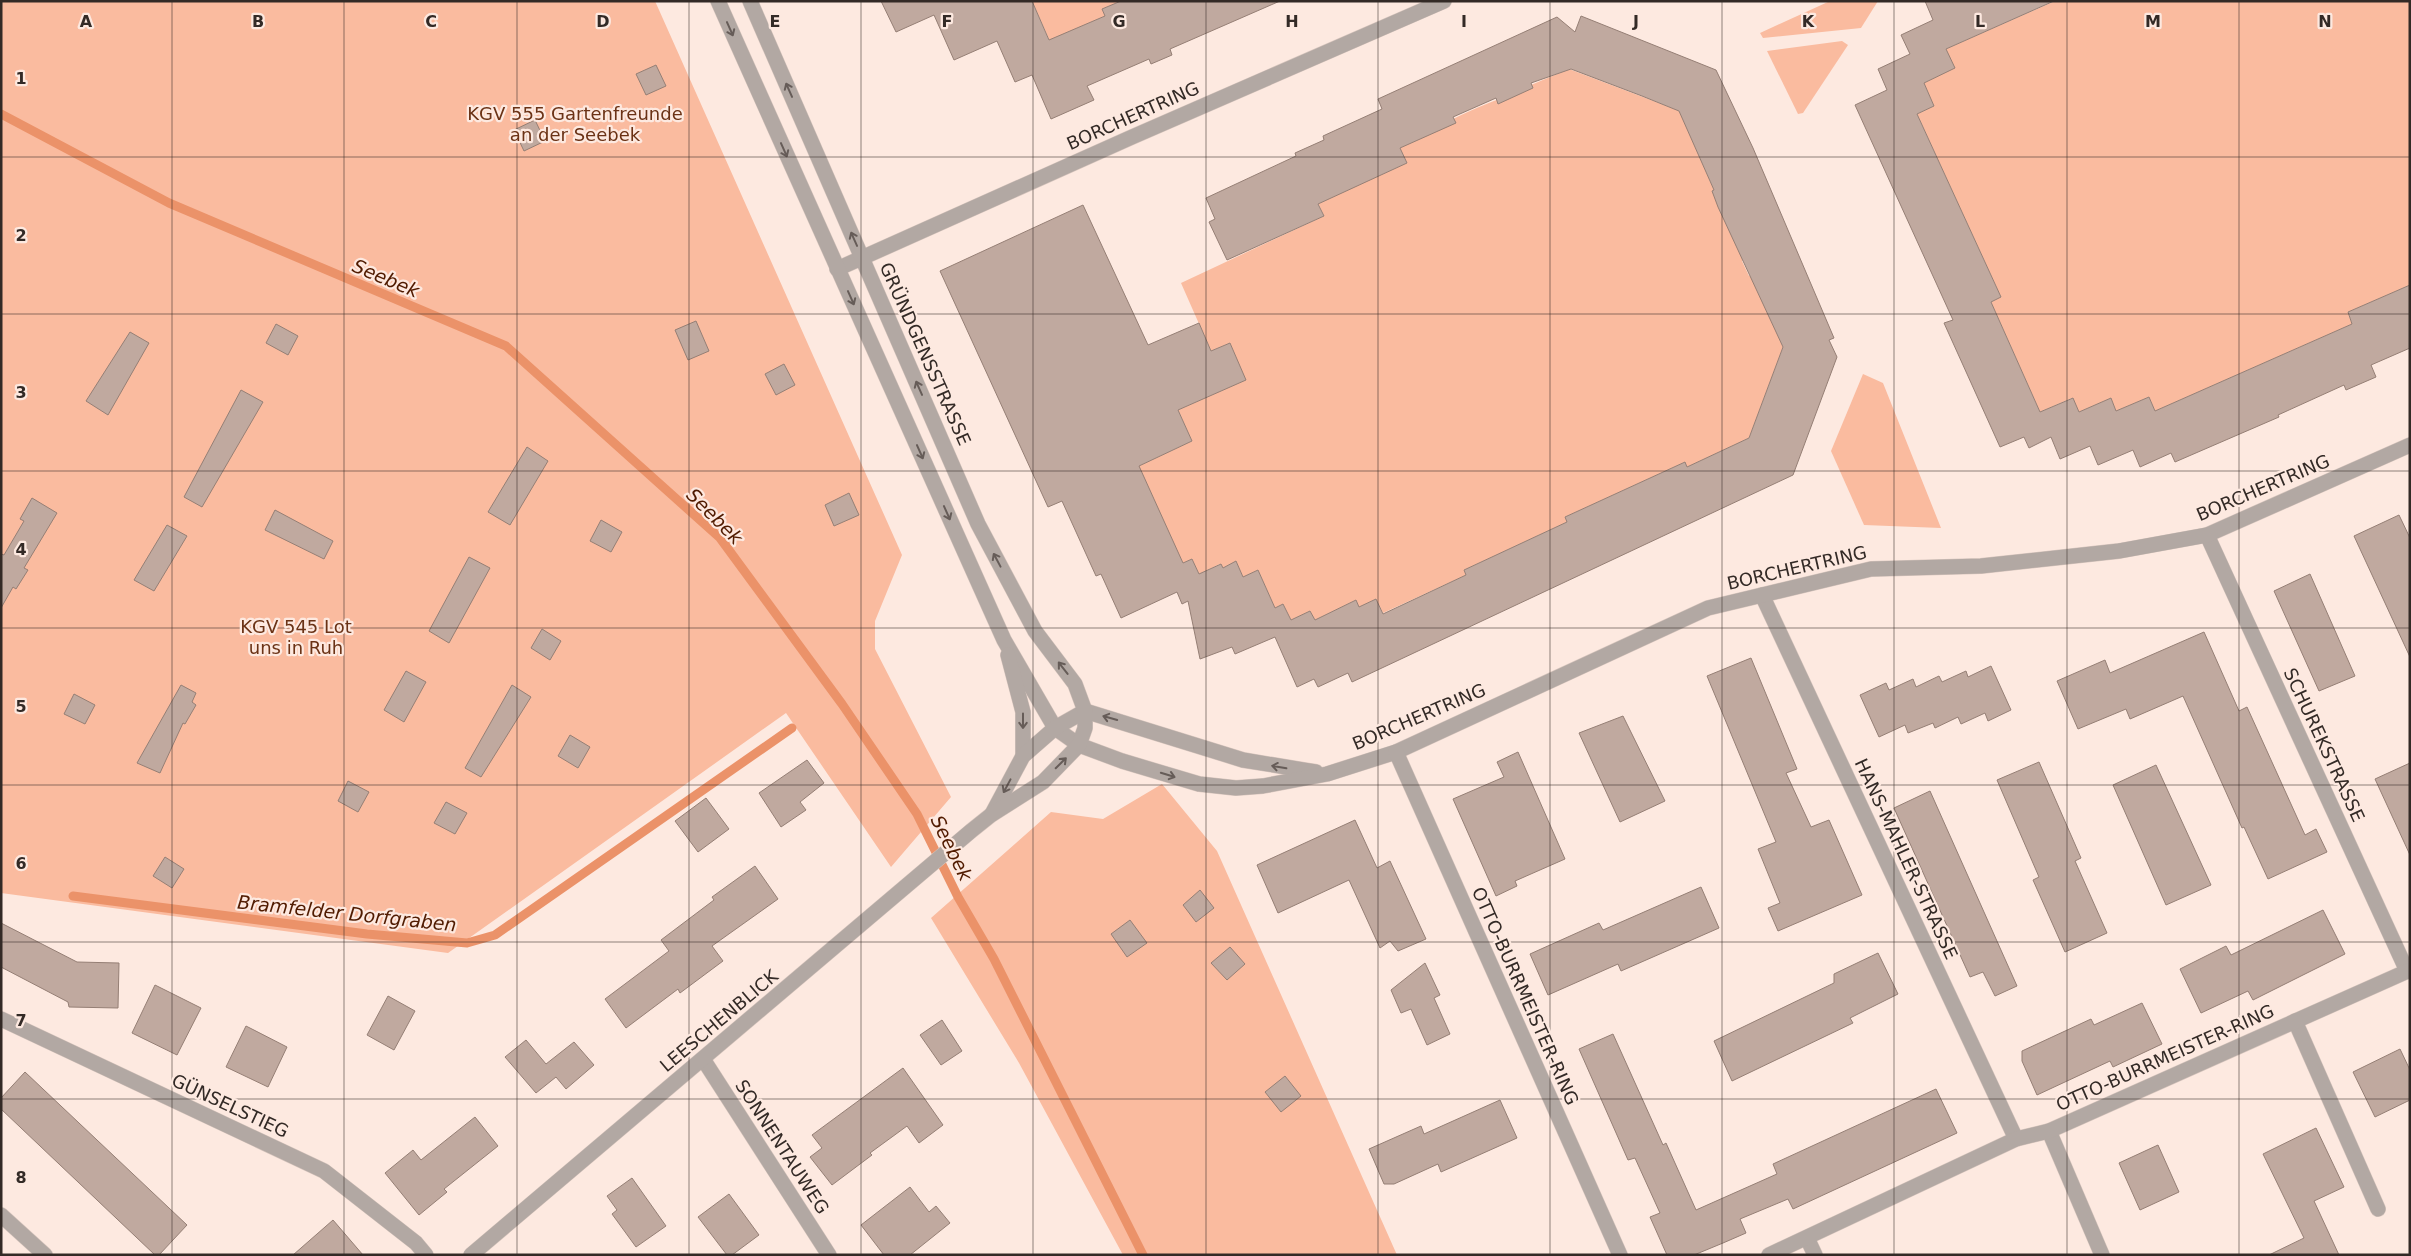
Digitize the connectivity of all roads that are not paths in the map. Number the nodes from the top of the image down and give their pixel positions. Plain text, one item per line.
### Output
1 (718, 1) edge
2 (750, 1) edge
3 (1444, 1) edge
4 (862, 258) junction
5 (837, 269) junction
6 (2410, 445) edge
7 (2207, 535) junction
8 (1762, 596) junction
9 (1004, 640) junction
10 (1086, 711) junction
11 (1055, 728) junction
12 (1079, 745) junction
13 (1396, 752) junction
14 (1023, 756) junction
15 (1328, 774) junction
16 (991, 815) junction
17 (2408, 971) edge
18 (1, 1019) edge
19 (2295, 1021) junction
20 (703, 1059) junction
21 (2049, 1130) junction
22 (2016, 1139) junction
23 (2378, 1209) dead end
24 (1, 1215) edge
25 (1807, 1238) junction
26 (45, 1255) edge
27 (426, 1255) edge
28 (472, 1255) edge
29 (829, 1255) edge
30 (1620, 1255) edge
31 (1769, 1255) edge
32 (1815, 1255) edge
33 (2102, 1255) edge

1 -> 5 street
4 -> 2 street, GRÜNDGENSSTRASSE
3 - 4 street, BORCHERTRING
4 - 5 street, BORCHERTRING
10 -> 4 street, GRÜNDGENSSTRASSE
5 -> 9 street
6 - 7 street, BORCHERTRING
7 - 8 street, BORCHERTRING
7 - 17 street, SCHUREKSTRASSE
8 - 13 street, BORCHERTRING
8 - 22 street, HANS-MAHLER-STRASSE
9 - 11 street
9 -> 14 street
10 - 11 street
10 - 12 street
15 -> 10 street, BORCHERTRING
11 - 12 street
11 - 14 street
12 -> 15 street, BORCHERTRING
16 -> 12 street, LEESCHENBLICK
13 - 15 street, BORCHERTRING
13 - 30 street, OTTO-BURRMEISTER-RING
14 -> 16 street, LEESCHENBLICK
16 - 20 street, LEESCHENBLICK
17 - 19 street, OTTO-BURRMEISTER-RING
18 - 27 street, GÜNSELSTIEG
19 - 21 street, OTTO-BURRMEISTER-RING
19 - 23 street, OTTO-BURRMEISTER-RING
20 - 28 street, LEESCHENBLICK
20 - 29 street, SONNENTAUWEG
21 - 22 street, OTTO-BURRMEISTER-RING
21 - 33 street, OTTO-BURRMEISTER-RING
22 - 25 street, OTTO-BURRMEISTER-RING
24 - 26 street
25 - 31 street, OTTO-BURRMEISTER-RING
25 - 32 street

